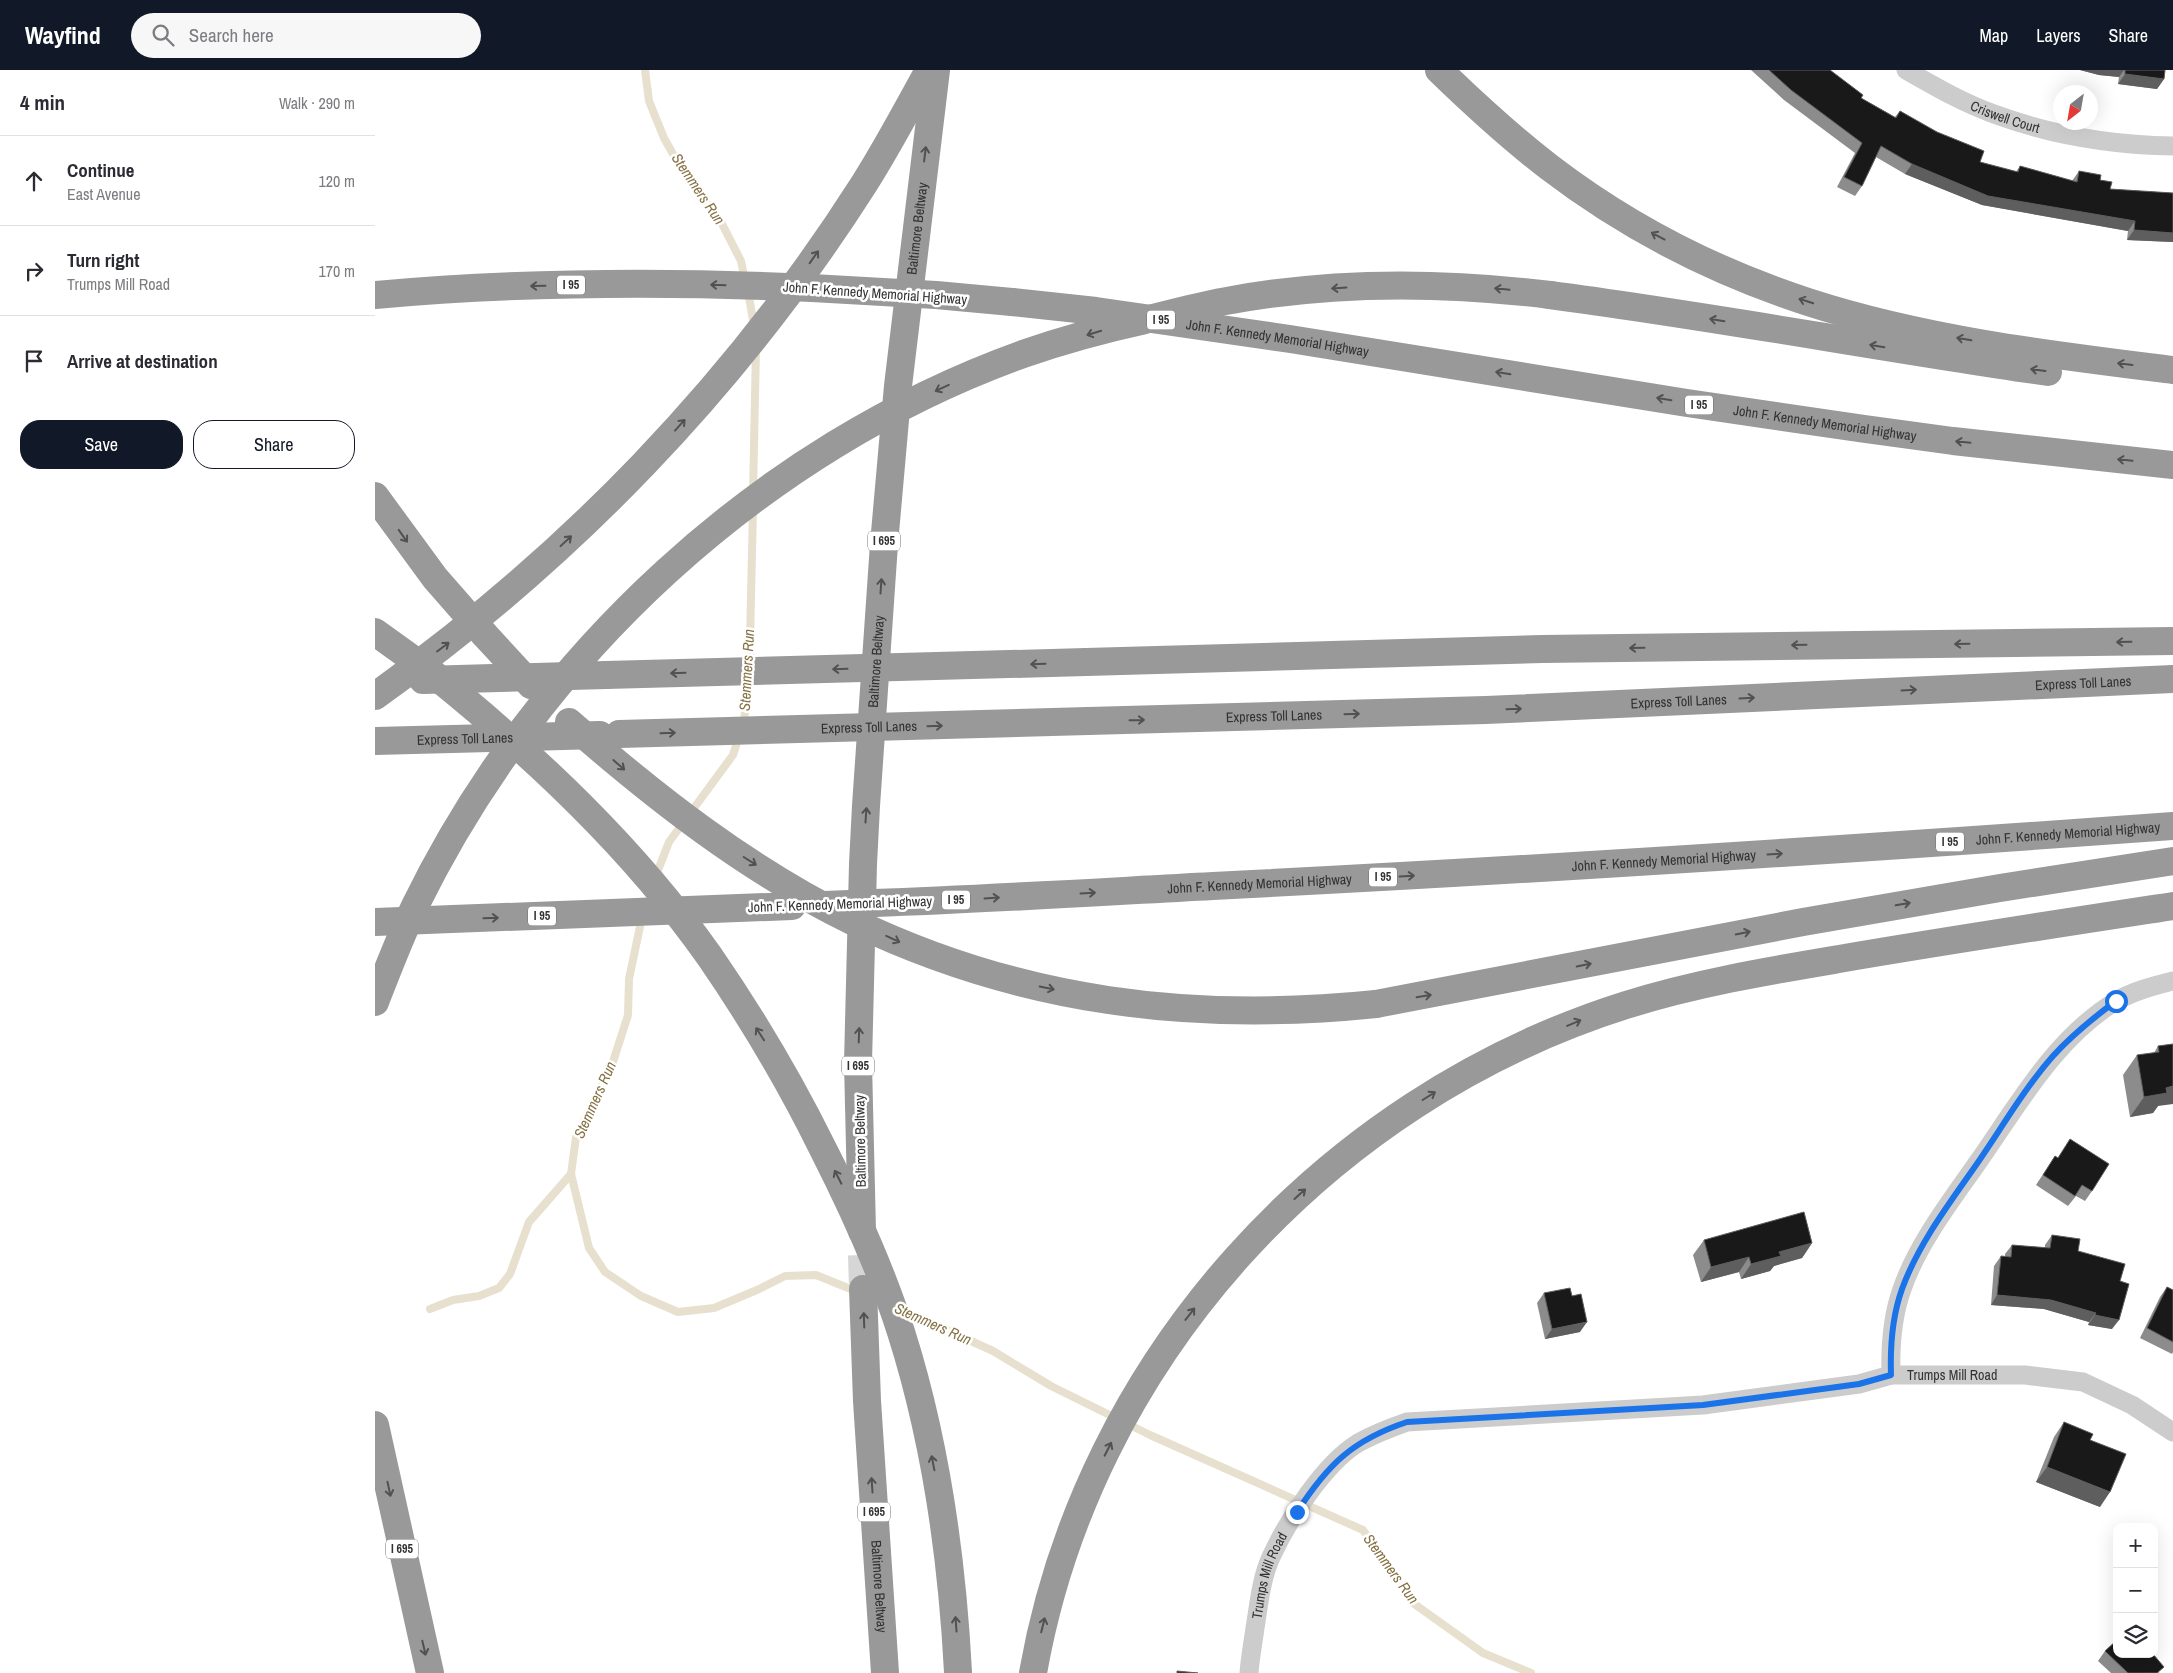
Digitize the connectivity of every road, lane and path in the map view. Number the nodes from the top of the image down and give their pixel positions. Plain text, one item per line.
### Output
1 (929, 70) edge
2 (936, 70) edge
3 (1439, 70) edge
4 (1906, 70) edge
5 (2173, 146) edge
6 (375, 295) edge
7 (2173, 370) edge
8 (2173, 389) edge
9 (2173, 465) edge
10 (375, 496) edge
11 (375, 632) edge
12 (2173, 641) edge
13 (2173, 679) edge
14 (375, 681) edge
15 (375, 696) edge
16 (375, 741) edge
17 (2173, 826) edge
18 (2173, 861) edge
19 (2173, 906) edge
20 (375, 922) edge
21 (2173, 981) edge
22 (375, 1002) edge
23 (862, 1255) tunnel mouth
24 (863, 1289) tunnel mouth
25 (1891, 1375) junction
26 (375, 1425) edge
27 (2173, 1432) edge
28 (430, 1673) edge
29 (885, 1673) edge
30 (958, 1673) edge
31 (1033, 1673) edge
32 (1249, 1673) edge

15 -> 1 highway, bridge
23 -> 2 highway, Baltimore Beltway / I 695
7 -> 3 highway
4 - 5 street, Criswell Court
9 -> 6 highway, John F. Kennedy Memorial Highway / I 95, bridge
8 -> 22 highway, bridge
10 -> 18 highway, bridge
30 -> 11 highway, bridge
12 -> 14 highway, bridge
16 -> 13 highway, Express Toll Lanes, bridge
20 -> 17 highway, John F. Kennedy Memorial Highway / I 95, bridge
31 -> 19 highway
21 - 25 street
29 -> 24 highway, Baltimore Beltway / I 695
25 - 27 street, Trumps Mill Road
25 - 32 street, Trumps Mill Road
26 -> 28 highway, I 695

